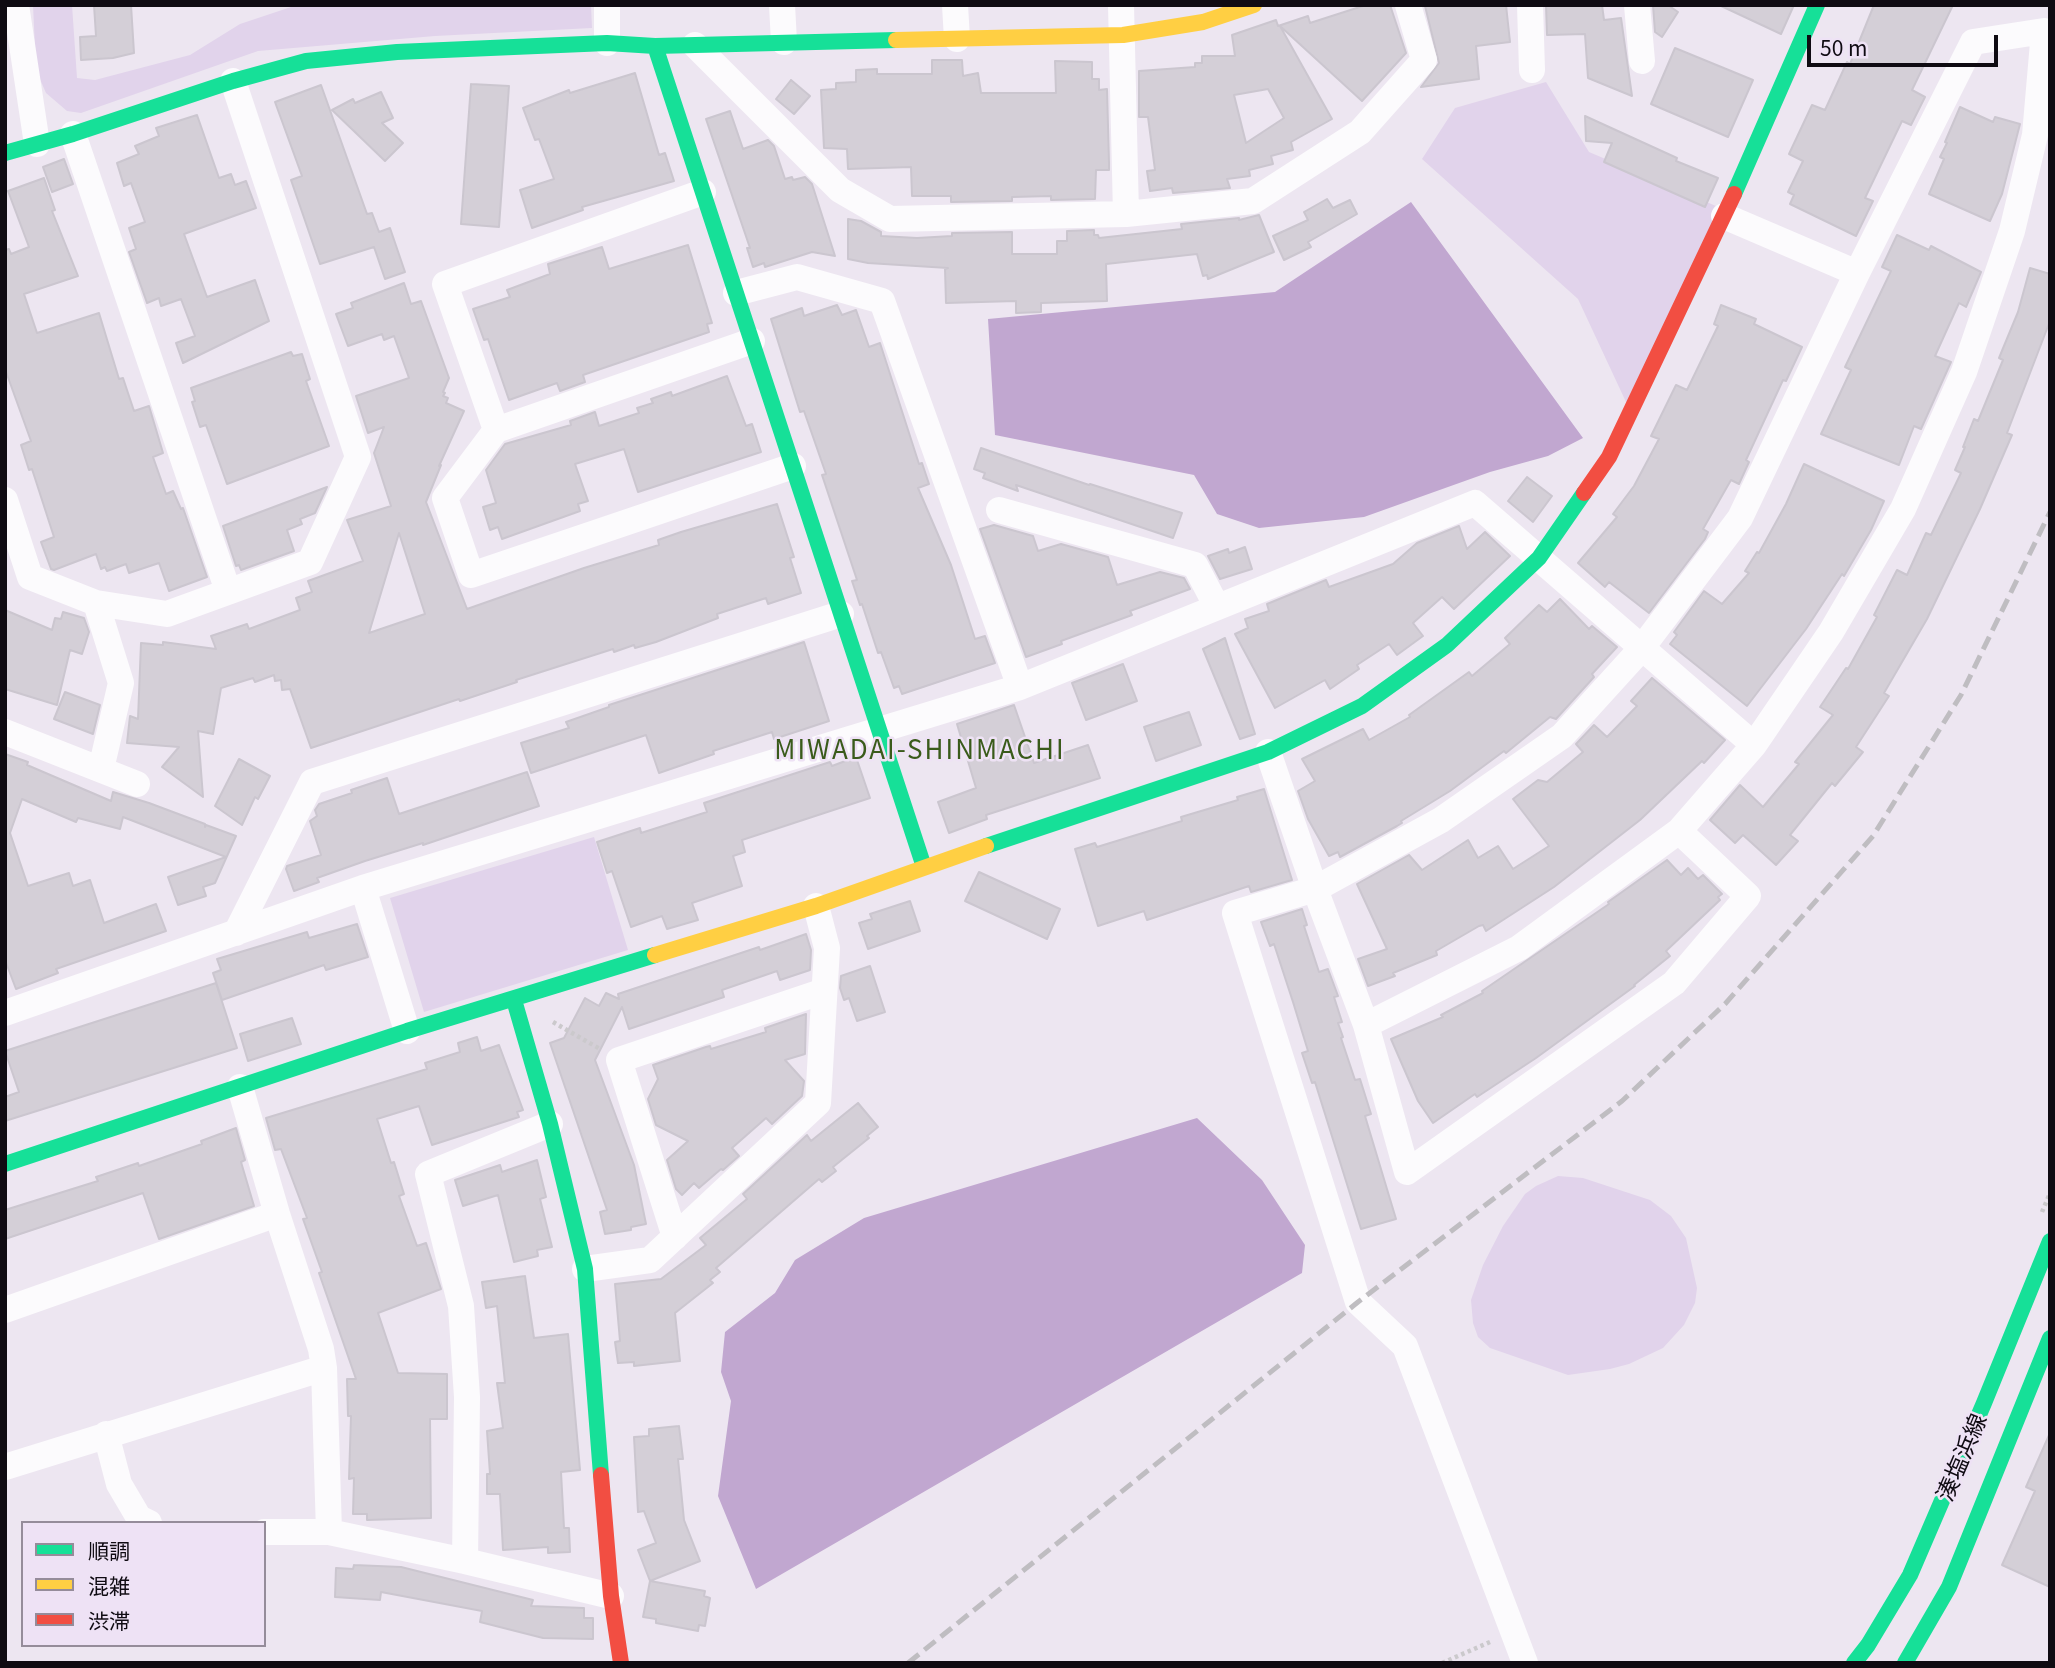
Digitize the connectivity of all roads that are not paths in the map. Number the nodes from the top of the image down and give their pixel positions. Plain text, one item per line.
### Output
1 (16, 5) edge
2 (607, 5) edge
3 (782, 5) edge
4 (955, 5) edge
5 (1121, 5) edge
6 (1254, 5) edge
7 (1408, 5) edge
8 (1530, 5) edge
9 (1637, 5) edge
10 (1817, 5) edge
11 (1123, 35) junction
12 (957, 39) junction
13 (784, 42) junction
14 (607, 43) junction
15 (695, 45) junction
16 (655, 46) junction
17 (1642, 61) dead end
18 (1532, 70) dead end
19 (233, 81) junction
20 (72, 134) junction
21 (37, 144) junction
22 (5, 153) edge
23 (703, 192) junction
24 (1126, 214) junction
25 (1724, 216) junction
26 (1857, 273) junction
27 (736, 293) junction
28 (752, 341) junction
29 (496, 430) junction
30 (793, 466) junction
31 (5, 500) edge
32 (999, 510) dead end
33 (1539, 558) junction
34 (228, 591) junction
35 (96, 603) junction
36 (1217, 607) junction
37 (841, 614) junction
38 (1641, 649) junction
39 (1020, 687) junction
40 (879, 730) junction
41 (5, 732) edge
42 (1754, 745) junction
43 (1268, 752) junction
44 (102, 769) junction
45 (137, 784) dead end
46 (1679, 831) junction
47 (924, 867) junction
48 (363, 888) junction
49 (1315, 889) junction
50 (816, 906) junction
51 (236, 933) junction
52 (824, 991) junction
53 (514, 1000) junction
54 (5, 1013) edge
55 (1366, 1025) junction
56 (407, 1031) junction
57 (240, 1087) junction
58 (550, 1124) junction
59 (5, 1164) edge
60 (278, 1214) junction
61 (675, 1237) junction
62 (2050, 1241) edge
63 (585, 1269) junction
64 (5, 1310) edge
65 (2050, 1338) edge
66 (324, 1367) junction
67 (106, 1434) junction
68 (5, 1468) edge
69 (145, 1521) edge
70 (266, 1532) edge
71 (329, 1532) junction
72 (465, 1561) junction
73 (611, 1596) junction
74 (621, 1663) edge
75 (1525, 1663) edge
76 (1854, 1663) edge
77 (1905, 1663) edge

1 - 21 street
2 - 14 street
3 - 13 street
4 - 12 street
5 - 11 street
6 - 11 street
7 - 24 street
8 - 18 street
9 - 17 street
10 - 25 street
11 - 12 street
11 - 24 street
12 - 13 street
13 - 15 street
14 - 16 street
14 - 19 street
15 - 16 street
15 - 24 street
16 - 23 street
19 - 20 street
19 - 34 street
20 - 21 street
20 - 34 street
21 - 22 street
23 - 27 street
23 - 29 street
25 - 26 street
25 - 33 street
26 - 38 street
26 - 42 street
27 - 28 street
27 - 39 street
28 - 29 street
28 - 30 street
29 - 30 street
30 - 37 street
31 - 35 street
32 - 36 street
33 - 36 street
33 - 38 street
33 - 43 street
34 - 35 street
35 - 44 street
36 - 39 street
37 - 40 street
37 - 51 street
38 - 42 street
38 - 49 street
39 - 40 street
40 - 47 street
40 - 48 street
41 - 44 street
42 - 46 street
43 - 47 street
43 - 49 street
44 - 45 street
46 - 55 street
46 - 55 street
47 - 50 street
48 - 51 street
48 - 56 street
49 - 55 street
49 - 75 street
50 - 52 street
50 - 53 street
51 - 54 street
52 - 61 street
52 - 61 street
53 - 56 street
53 - 58 street
56 - 57 street
57 - 59 street
57 - 60 street
58 - 63 street
58 - 72 street
60 - 64 street
60 - 66 street
61 - 63 street
62 - 76 street, 湊塩浜線
63 - 73 street
65 - 77 street, 湊塩浜線
66 - 67 street
66 - 71 street
67 - 68 street
67 - 69 street
70 - 71 street
71 - 72 street
72 - 73 street
73 - 74 street

